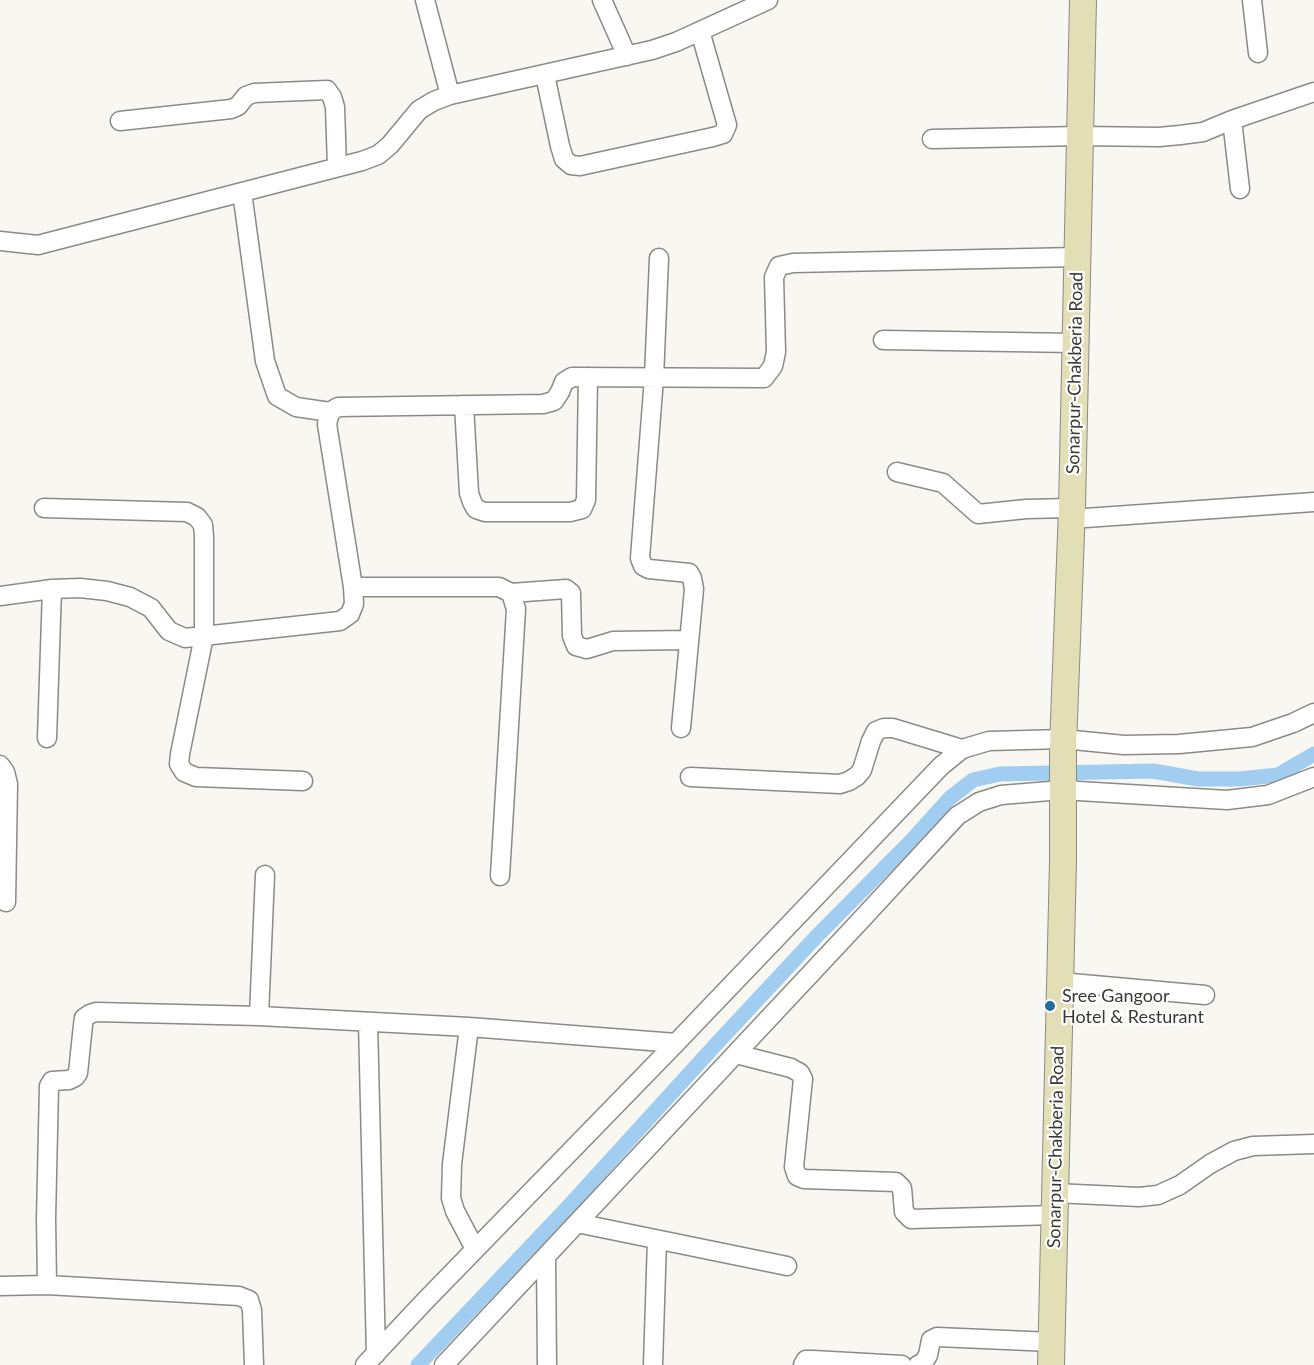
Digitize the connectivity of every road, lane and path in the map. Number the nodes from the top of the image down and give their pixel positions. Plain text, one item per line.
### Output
1 (425, 0) edge
2 (602, 0) edge
3 (768, 0) edge
4 (1083, 0) edge
5 (1252, 0) edge
6 (700, 31) junction
7 (1258, 53) dead end
8 (627, 56) junction
9 (545, 75) junction
10 (1314, 92) edge
11 (450, 95) junction
12 (1232, 120) junction
13 (120, 121) dead end
14 (1080, 136) junction
15 (932, 139) dead end
16 (337, 167) junction
17 (1240, 189) dead end
18 (242, 192) junction
19 (0, 241) edge
20 (1077, 257) junction
21 (659, 258) dead end
22 (883, 340) dead end
23 (1075, 343) junction
24 (588, 377) junction
25 (654, 378) junction
26 (464, 405) junction
27 (330, 412) junction
28 (897, 472) dead end
29 (1314, 502) edge
30 (44, 508) dead end
31 (1071, 513) junction
32 (353, 587) junction
33 (52, 589) junction
34 (511, 593) junction
35 (0, 596) edge
36 (204, 636) junction
37 (689, 640) junction
38 (1314, 713) edge
39 (681, 728) dead end
40 (47, 738) dead end
41 (1063, 742) junction
42 (962, 749) junction
43 (0, 765) edge
44 (690, 777) dead end
45 (1314, 777) edge
46 (303, 781) dead end
47 (1062, 788) junction
48 (265, 874) dead end
49 (500, 876) dead end
50 (6, 902) dead end
51 (1060, 982) junction
52 (1205, 995) dead end
53 (259, 1016) junction
54 (368, 1022) junction
55 (469, 1028) junction
56 (676, 1043) junction
57 (736, 1053) junction
58 (1314, 1144) edge
59 (1055, 1204) junction
60 (577, 1223) junction
61 (657, 1240) junction
62 (476, 1249) junction
63 (546, 1257) junction
64 (787, 1266) dead end
65 (47, 1285) junction
66 (0, 1286) edge
67 (1051, 1354) edge
68 (370, 1360) edge
69 (837, 1363) edge
70 (254, 1365) edge
71 (444, 1365) edge
72 (547, 1365) edge
73 (653, 1365) edge
74 (803, 1365) edge
75 (902, 1365) edge
76 (918, 1365) edge

1 - 11 street
2 - 8 street
3 - 6 street
4 - 14 main road, Sonarpur-Chakberia Road
5 - 7 street
6 - 8 street
6 - 9 street
8 - 9 street
9 - 11 street
10 - 12 street
11 - 16 street
12 - 14 street
12 - 17 street
13 - 16 street
14 - 15 street
14 - 20 main road, Sonarpur-Chakberia Road
16 - 18 street
18 - 19 street
18 - 27 street
20 - 23 main road, Sonarpur-Chakberia Road
20 - 25 street
21 - 25 street
22 - 23 street
23 - 31 main road, Sonarpur-Chakberia Road
24 - 25 street
24 - 26 street
24 - 26 street
25 - 37 street
26 - 27 street
27 - 32 street
28 - 31 street
29 - 31 street
30 - 36 street
31 - 41 main road, Sonarpur-Chakberia Road
32 - 34 street
32 - 36 street
33 - 35 street
33 - 36 street
33 - 40 street
34 - 37 street
34 - 49 street
36 - 46 street
37 - 39 street
38 - 41 street
41 - 42 street
41 - 47 main road, Sonarpur-Chakberia Road
42 - 44 street
42 - 56 street
43 - 50 street
45 - 47 street
47 - 51 main road, Sonarpur-Chakberia Road
47 - 57 street
48 - 53 street
51 - 52 street
51 - 59 main road, Sonarpur-Chakberia Road
53 - 54 street
53 - 65 street
54 - 55 street
54 - 68 street
55 - 56 street
55 - 62 street
56 - 62 street
57 - 59 street
57 - 60 street
58 - 59 street
59 - 67 main road, Sonarpur-Chakberia Road
60 - 61 street
60 - 63 street
61 - 64 street
61 - 73 street
62 - 68 street
63 - 71 street
63 - 72 street
65 - 66 street
65 - 70 street
67 - 76 street
69 - 74 street
69 - 75 street

